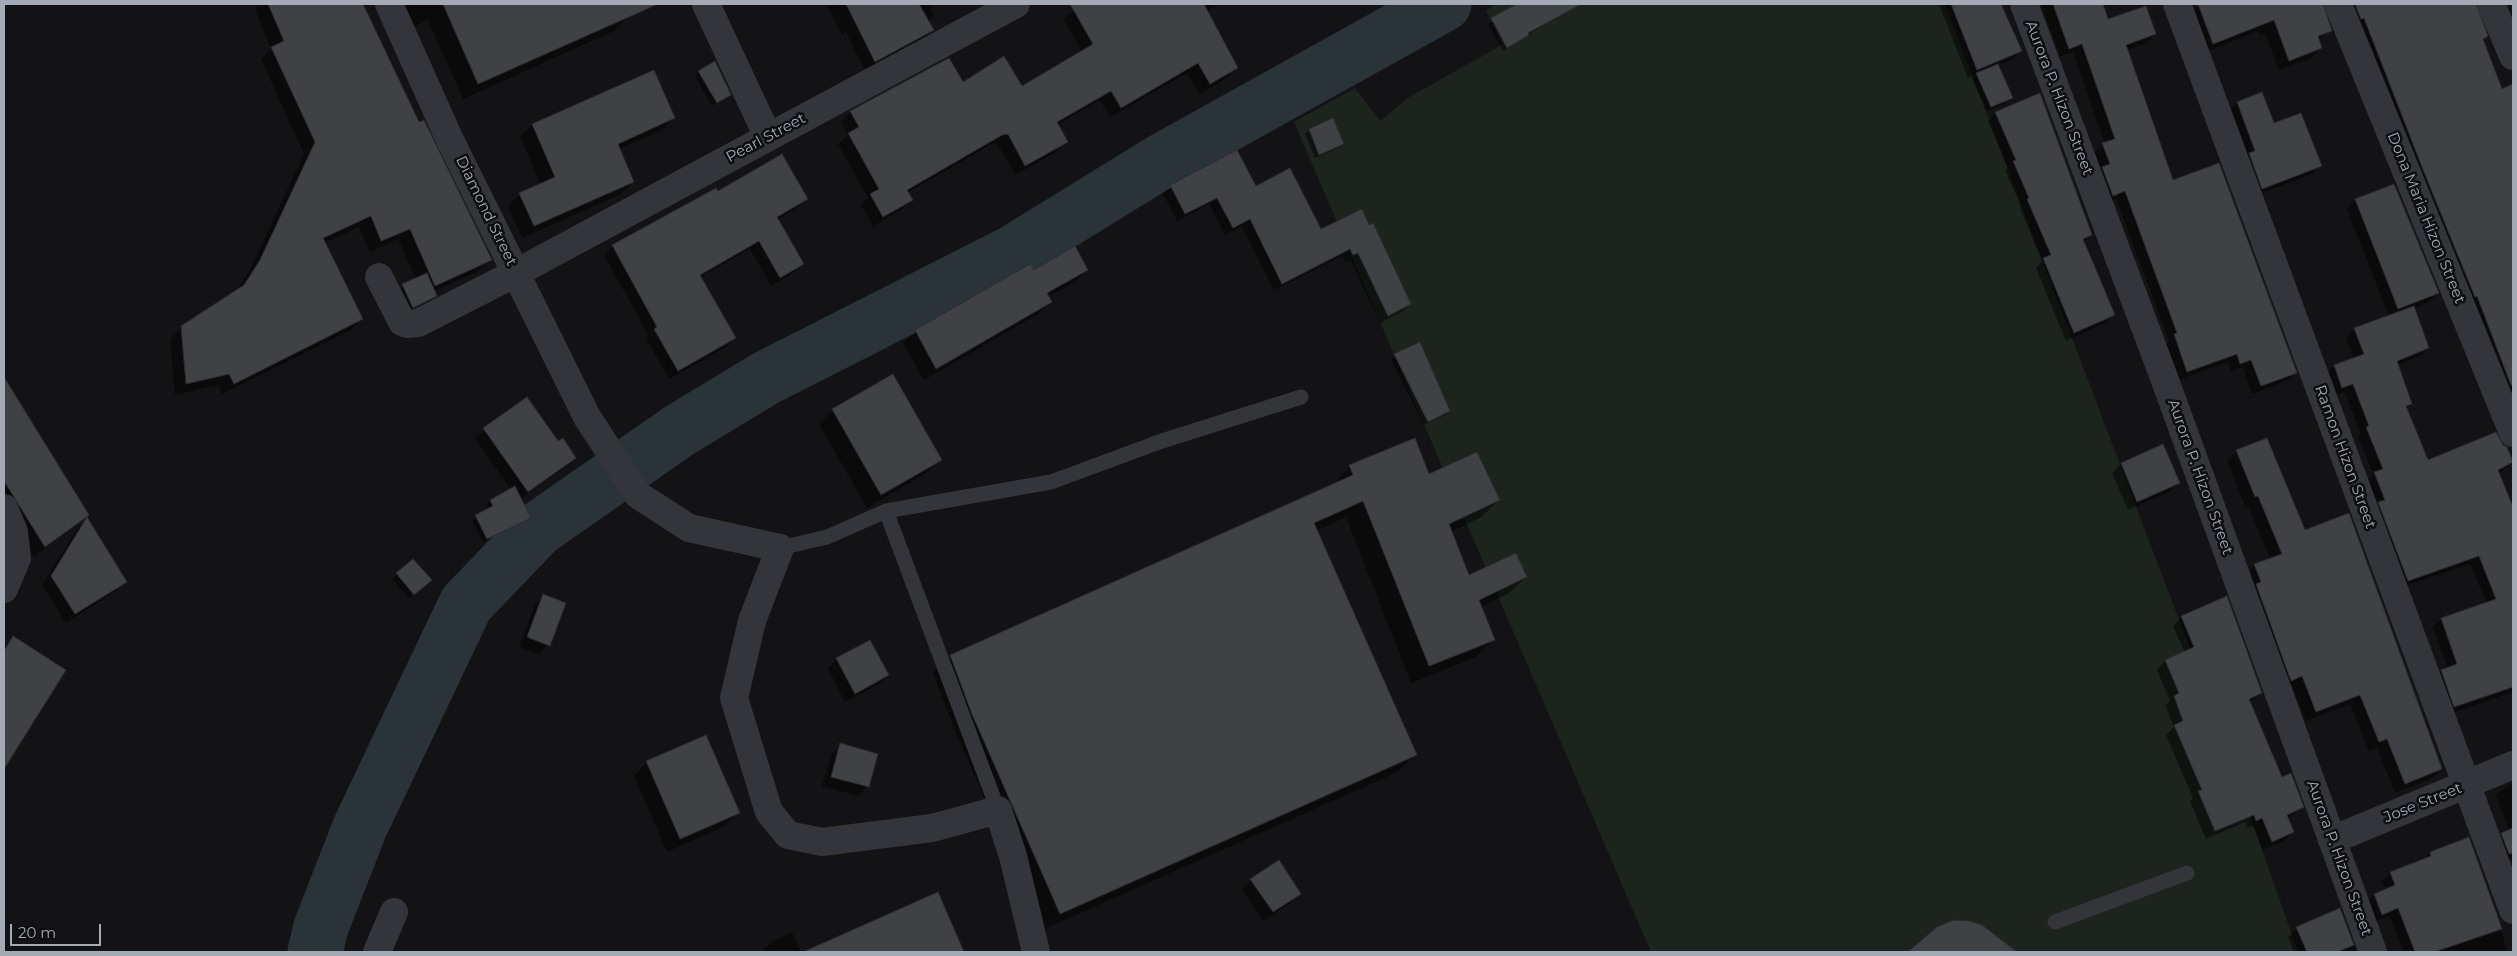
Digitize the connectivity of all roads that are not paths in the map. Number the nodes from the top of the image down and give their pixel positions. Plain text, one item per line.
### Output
1 (389, 4) edge
2 (706, 4) edge
3 (1016, 4) edge
4 (2024, 4) edge
5 (2178, 4) edge
6 (2338, 4) edge
7 (2491, 4) edge
8 (2513, 56) edge
9 (768, 137) junction
10 (516, 273) junction
11 (379, 277) dead end
12 (1301, 397) dead end
13 (2513, 433) edge
14 (4, 508) edge
15 (886, 511) junction
16 (780, 548) junction
17 (4, 589) edge
18 (2513, 765) edge
19 (2468, 785) junction
20 (998, 810) junction
21 (2332, 840) junction
22 (2187, 873) dead end
23 (2513, 910) edge
24 (394, 912) dead end
25 (2055, 922) dead end
26 (377, 952) edge
27 (1036, 952) edge
28 (2373, 952) edge

1 - 10 street, Diamond Street
2 - 9 street
3 - 9 street, Pearl Street
4 - 21 street, Aurora P. Hizon Street
5 - 19 street, Ramon Hizon Street
6 - 13 street, Dona Maria Hizon Street
7 - 8 street
9 - 10 street, Pearl Street
10 - 11 street, Pearl Street
10 - 16 street, Diamond Street
12 - 15 lane
14 - 17 street
15 - 16 lane
15 - 20 lane
16 - 20 street
18 - 19 street, Jose Street
19 - 21 street, Jose Street
19 - 23 street, Ramon Hizon Street
20 - 27 street
21 - 28 street, Aurora P. Hizon Street
22 - 25 lane
24 - 26 street

